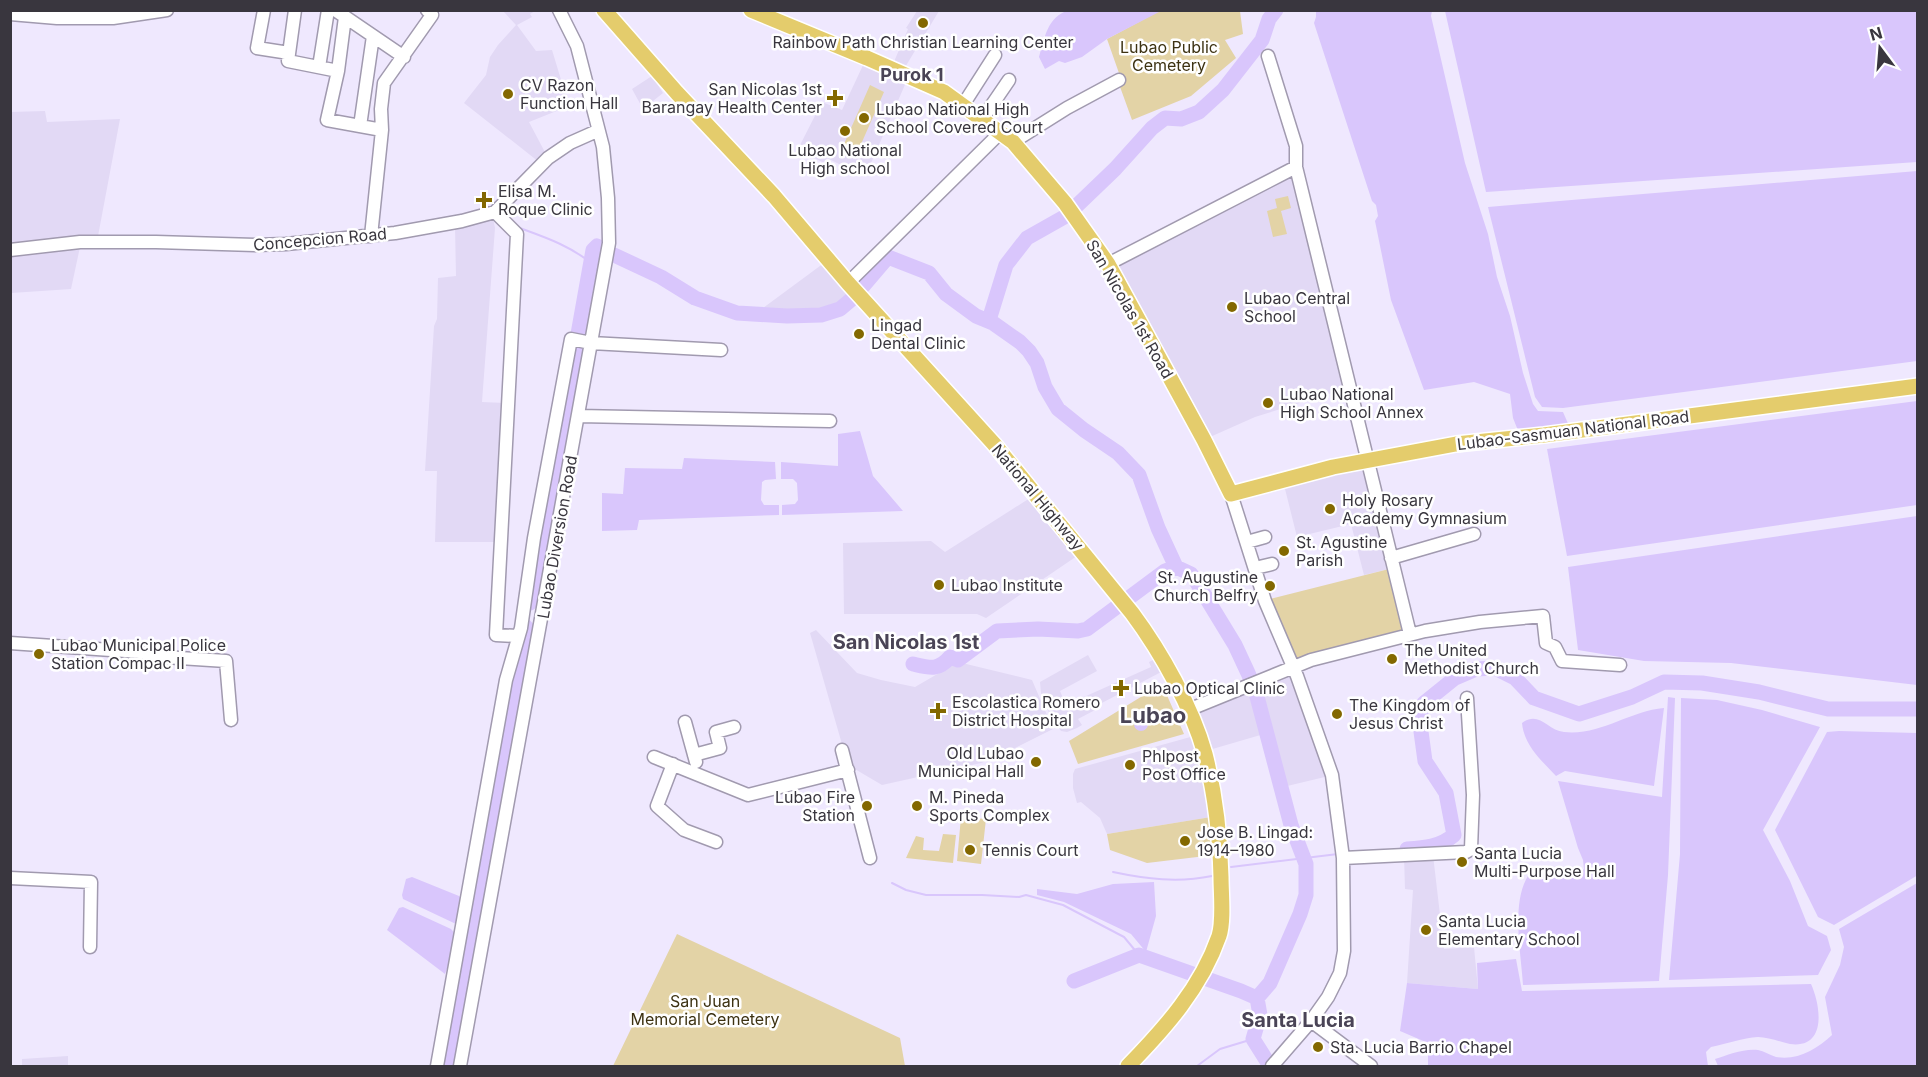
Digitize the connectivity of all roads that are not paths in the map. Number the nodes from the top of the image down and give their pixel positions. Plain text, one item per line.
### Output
1 (167, 10) edge
2 (264, 10) edge
3 (295, 10) edge
4 (328, 10) edge
5 (427, 10) edge
6 (559, 10) edge
7 (604, 10) edge
8 (751, 10) edge
9 (10, 14) edge
10 (340, 14) edge
11 (783, 16) edge
12 (373, 36) junction
13 (289, 53) junction
14 (995, 55) dead end
15 (1268, 56) dead end
16 (404, 57) junction
17 (319, 67) junction
18 (338, 70) junction
19 (1009, 80) dead end
20 (1119, 80) dead end
21 (963, 105) junction
22 (983, 118) junction
23 (360, 126) junction
24 (382, 130) junction
25 (597, 131) junction
26 (1000, 132) junction
27 (1013, 142) junction
28 (1296, 167) junction
29 (495, 212) junction
30 (371, 236) junction
31 (10, 250) edge
32 (1108, 264) junction
33 (850, 284) junction
34 (589, 342) junction
35 (721, 350) dead end
36 (1917, 386) edge
37 (579, 416) junction
38 (830, 421) dead end
39 (1369, 460) junction
40 (1231, 494) junction
41 (1474, 534) dead end
42 (1265, 537) dead end
43 (1247, 542) junction
44 (1391, 558) junction
45 (1272, 564) dead end
46 (1255, 568) junction
47 (1410, 634) junction
48 (518, 636) junction
49 (10, 643) edge
50 (1620, 665) dead end
51 (1292, 667) junction
52 (1467, 698) dead end
53 (1188, 710) junction
54 (231, 720) dead end
55 (686, 722) dead end
56 (734, 727) dead end
57 (842, 750) dead end
58 (694, 755) junction
59 (654, 757) dead end
60 (673, 764) junction
61 (848, 770) junction
62 (700, 776) junction
63 (716, 842) dead end
64 (1343, 854) junction
65 (870, 858) dead end
66 (475, 865) junction
67 (494, 867) junction
68 (10, 878) edge
69 (90, 947) dead end
70 (1311, 1021) junction
71 (1273, 1065) edge
72 (437, 1066) edge
73 (460, 1066) edge
74 (1128, 1066) edge
75 (1371, 1066) edge

1 - 9 street
2 - 13 street
3 - 13 street
4 - 17 street
5 - 16 street
6 - 25 street, Lubao Diversion Road
7 - 33 main road, National Highway
8 - 11 main road, San Nicolas 1st Road
10 - 12 street
10 - 18 street
11 - 21 main road, San Nicolas 1st Road
12 - 16 street
12 - 23 street
13 - 17 street
14 - 21 street
15 - 28 street
16 - 24 street
17 - 18 street
18 - 23 street
19 - 22 street
20 - 27 street
21 - 22 main road, San Nicolas 1st Road
22 - 26 main road, San Nicolas 1st Road
23 - 24 street
24 - 30 street
25 - 29 street
25 - 34 street, Lubao Diversion Road
26 - 27 main road, San Nicolas 1st Road
26 - 33 street
27 - 32 main road, San Nicolas 1st Road
28 - 32 street
28 - 39 street
29 - 30 street, Concepcion Road
29 - 48 street
30 - 31 street, Concepcion Road
32 - 40 main road, San Nicolas 1st Road
33 - 53 main road, National Highway
34 - 35 street
34 - 37 street, Lubao Diversion Road
34 - 48 street
36 - 39 main road, Lubao-Sasmuan National Road
37 - 38 street
37 - 67 street, Lubao Diversion Road
39 - 40 main road, Lubao-Sasmuan National Road
39 - 44 street
40 - 43 street
41 - 44 street
42 - 43 street
43 - 46 street
44 - 47 street
45 - 46 street
46 - 51 street
47 - 50 street
47 - 51 street
48 - 66 street
49 - 54 street
51 - 53 street
51 - 64 street
52 - 64 street
53 - 74 main road, National Highway
55 - 58 street
56 - 58 street
57 - 61 street
58 - 62 street
59 - 60 street
60 - 62 street
60 - 63 street
61 - 62 street
61 - 65 street
64 - 70 street
66 - 67 street
66 - 72 street
67 - 73 street, Lubao Diversion Road
68 - 69 street
70 - 71 street
70 - 75 street

